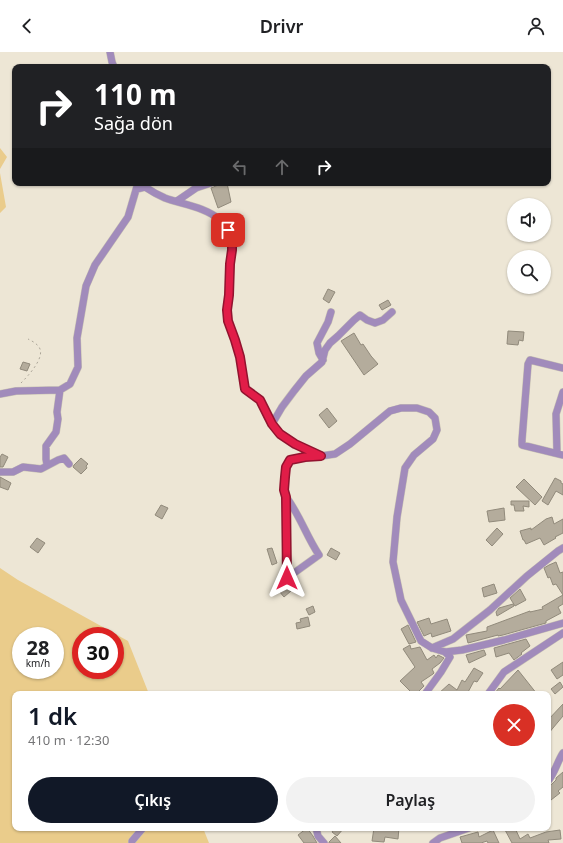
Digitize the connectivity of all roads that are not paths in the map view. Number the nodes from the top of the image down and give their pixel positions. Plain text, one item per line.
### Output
1 (110, 52) edge
2 (113, 64) edge
3 (137, 186) edge
4 (202, 186) edge
5 (177, 201) junction
6 (331, 312) dead end
7 (392, 312) dead end
8 (322, 360) junction
9 (563, 368) edge
10 (60, 390) junction
11 (563, 392) edge
12 (0, 394) edge
13 (272, 424) junction
14 (560, 454) edge
15 (321, 456) junction
16 (69, 464) dead end
17 (47, 466) junction
18 (0, 472) edge
19 (286, 497) junction
20 (563, 549) edge
21 (563, 622) edge
22 (563, 633) edge
23 (432, 648) junction
24 (445, 652) junction
25 (427, 691) edge
26 (490, 691) edge
27 (563, 753) edge
28 (551, 778) edge
29 (140, 831) edge
30 (317, 831) edge
31 (460, 831) edge
32 (132, 843) edge
33 (324, 843) edge
34 (433, 843) edge

1 - 2 street
3 - 5 street
3 - 10 street
4 - 5 street
5 - 13 street
6 - 8 street
7 - 8 street
8 - 13 street
9 - 14 street
10 - 12 street
10 - 17 street
11 - 14 street
13 - 15 street
15 - 19 street
15 - 23 street
16 - 17 street
17 - 18 street
19 - 19 street
20 - 23 street
21 - 24 street
22 - 26 street
23 - 24 street
24 - 25 street
27 - 28 street
29 - 32 street
30 - 33 street
31 - 34 street

